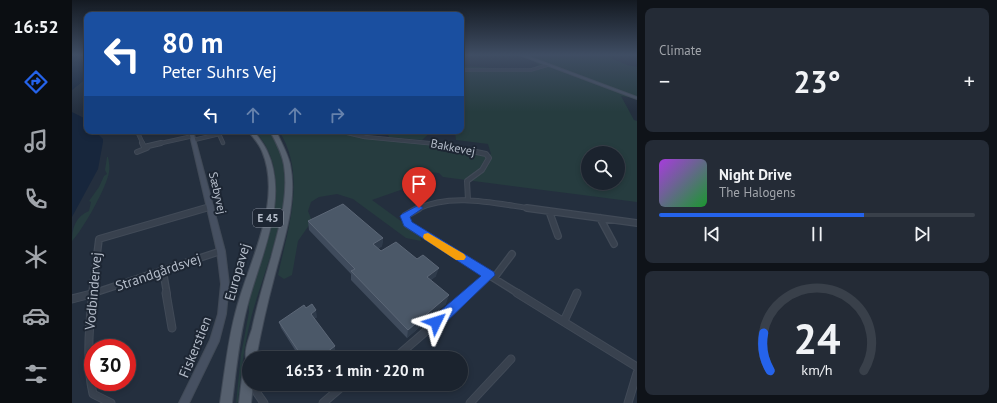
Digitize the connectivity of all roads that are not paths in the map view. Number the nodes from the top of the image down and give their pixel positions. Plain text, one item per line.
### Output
1 (572, 74) edge
2 (637, 98) edge
3 (138, 134) edge
4 (254, 134) edge
5 (275, 134) edge
6 (352, 134) edge
7 (193, 136) edge
8 (223, 143) dead end
9 (137, 152) dead end
10 (468, 200) junction
11 (210, 207) junction
12 (549, 211) junction
13 (600, 218) junction
14 (637, 223) edge
15 (558, 236) dead end
16 (614, 244) dead end
17 (221, 251) junction
18 (512, 254) dead end
19 (163, 271) junction
20 (492, 277) junction
21 (578, 293) dead end
22 (93, 294) junction
23 (72, 299) edge
24 (564, 322) junction
25 (172, 328) dead end
26 (252, 351) edge
27 (403, 351) edge
28 (511, 359) dead end
29 (637, 367) edge
30 (637, 373) edge
31 (246, 391) edge
32 (256, 391) edge
33 (338, 391) edge
34 (111, 403) edge
35 (184, 403) edge
36 (226, 403) edge
37 (245, 403) edge
38 (264, 403) edge
39 (323, 403) edge
40 (470, 403) edge
41 (628, 403) edge

1 - 2 street
3 - 7 street
4 - 36 main road, Europavej / E 45
5 - 26 main road, E 45
6 - 10 street, Bakkevej
7 - 8 street
7 - 9 street
7 - 11 street, Sæbyvej
10 - 12 street
10 - 20 street
11 - 17 street, Sæbyvej
11 - 22 street, Vodbindervej
12 - 13 street
12 - 15 street
13 - 14 street
13 - 16 street
17 - 19 street, Strandgårdsvej
17 - 35 street, Fiskerstien
18 - 20 street
19 - 22 street, Strandgårdsvej
19 - 25 street
20 - 24 street
20 - 27 street
21 - 24 street
22 - 23 street, Strandgårdsvej
22 - 34 street, Vodbindervej
24 - 29 street
28 - 40 street
30 - 41 street
31 - 37 main road
32 - 38 street
33 - 39 street

